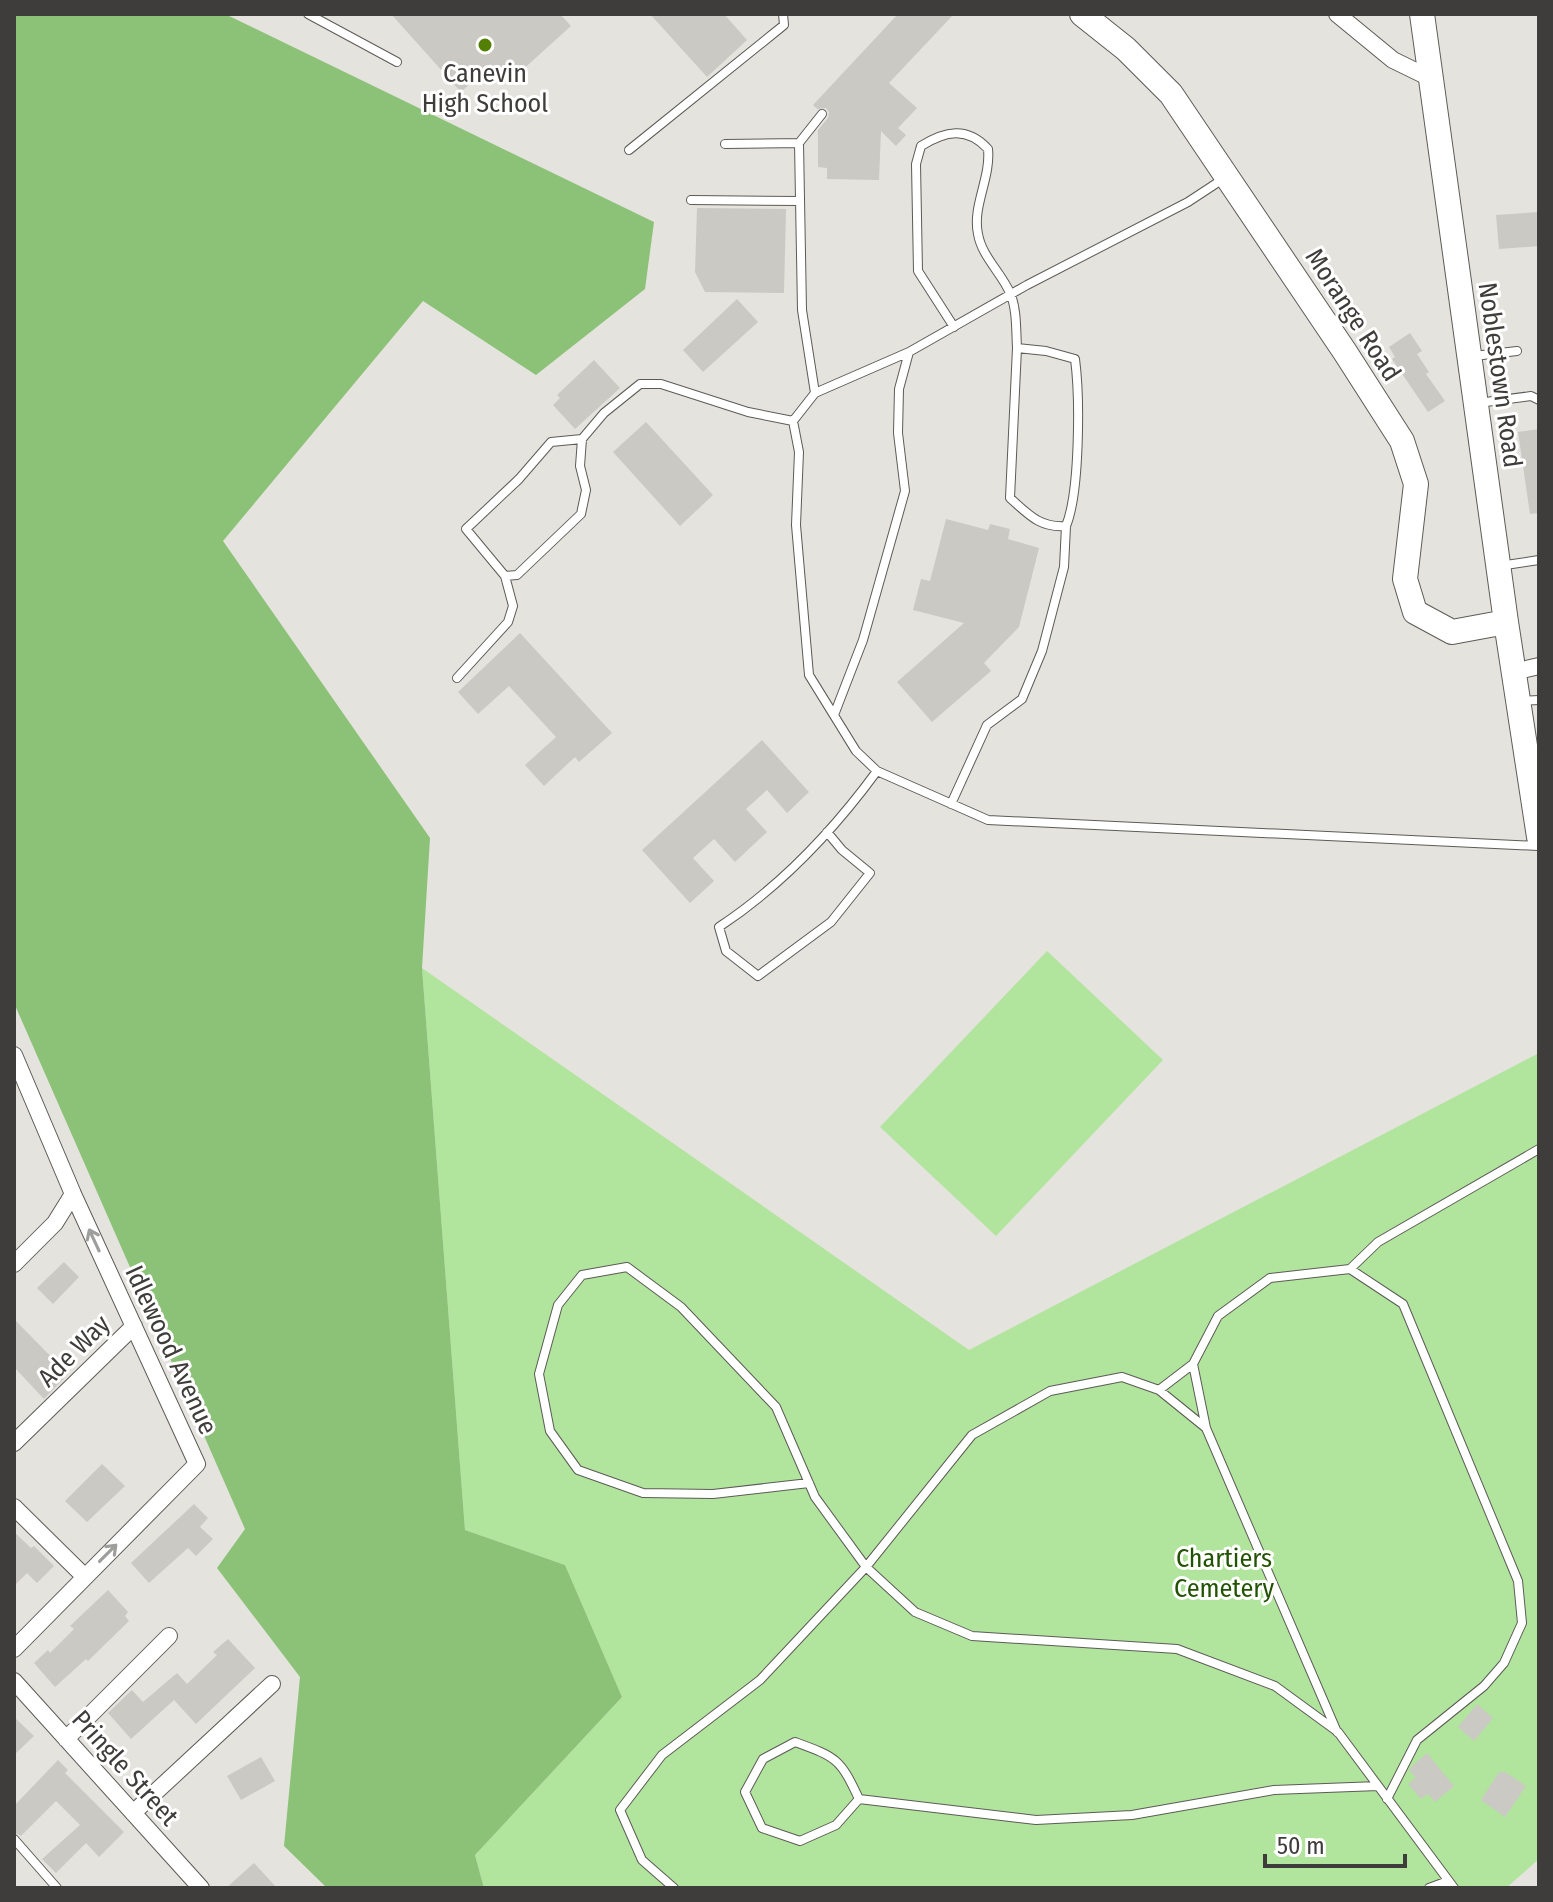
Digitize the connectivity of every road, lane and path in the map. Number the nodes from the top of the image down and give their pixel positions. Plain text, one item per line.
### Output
1 (308, 14) edge
2 (783, 14) edge
3 (1082, 14) edge
4 (1337, 14) edge
5 (1422, 14) edge
6 (397, 62) dead end
7 (1430, 78) junction
8 (822, 114) dead end
9 (799, 143) junction
10 (725, 144) dead end
11 (629, 150) dead end
12 (1226, 177) junction
13 (691, 200) dead end
14 (799, 201) junction
15 (1011, 294) junction
16 (954, 327) junction
17 (1017, 348) junction
18 (1517, 351) dead end
19 (909, 352) junction
20 (1469, 357) junction
21 (815, 393) junction
22 (1539, 400) edge
23 (1475, 403) junction
24 (793, 421) junction
25 (582, 439) junction
26 (1066, 526) junction
27 (1539, 560) edge
28 (1498, 566) junction
29 (505, 576) junction
30 (1506, 622) junction
31 (1539, 666) edge
32 (1514, 672) junction
33 (457, 678) dead end
34 (1529, 701) edge
35 (834, 715) junction
36 (877, 771) junction
37 (951, 804) junction
38 (827, 832) junction
39 (1539, 837) edge
40 (1539, 846) edge
41 (14, 1055) edge
42 (1539, 1149) edge
43 (73, 1194) junction
44 (14, 1264) edge
45 (1350, 1269) junction
46 (134, 1326) junction
47 (1193, 1364) junction
48 (1159, 1390) junction
49 (1206, 1428) junction
50 (14, 1443) edge
51 (809, 1483) junction
52 (14, 1507) edge
53 (866, 1567) junction
54 (85, 1577) junction
55 (169, 1636) dead end
56 (14, 1649) edge
57 (14, 1681) edge
58 (272, 1684) dead end
59 (1338, 1732) junction
60 (66, 1739) junction
61 (1378, 1786) junction
62 (859, 1799) junction
63 (1387, 1799) junction
64 (133, 1813) junction
65 (14, 1839) edge
66 (1451, 1884) edge
67 (57, 1888) edge
68 (201, 1888) edge
69 (674, 1888) edge
70 (1429, 1888) edge

1 - 6 lane
2 - 11 lane
3 - 12 main road, Morange Road
4 - 7 street
5 - 7 main road, Noblestown Road
7 - 20 main road, Noblestown Road
8 - 9 lane
9 - 10 lane
9 - 14 lane
12 - 15 lane
12 - 30 main road, Morange Road
13 - 14 lane
14 - 21 lane
15 - 16 lane
15 - 16 lane
15 - 17 lane
16 - 19 lane
17 - 26 lane
17 - 26 lane
18 - 20 lane
19 - 21 lane
19 - 35 lane
20 - 23 main road, Noblestown Road
21 - 24 lane
22 - 23 lane
23 - 28 main road, Noblestown Road
24 - 25 lane
24 - 35 lane
25 - 29 lane
25 - 29 lane
26 - 37 lane
27 - 28 lane
28 - 30 main road, Noblestown Road
29 - 33 lane
30 - 32 main road, Noblestown Road
31 - 32 street
32 - 34 main road, Noblestown Road
34 - 39 main road, Noblestown Road
35 - 36 lane
36 - 37 lane
36 - 38 lane
37 - 40 lane
38 - 38 lane
41 - 43 street, Idlewood Avenue
42 - 45 lane
43 - 44 street
46 -> 43 street, Idlewood Avenue
45 - 47 lane
45 - 63 lane
46 - 50 street, Ade Way
54 -> 46 street, Idlewood Avenue
47 - 48 lane
47 - 49 lane
48 - 49 lane
48 - 53 lane
49 - 59 lane
51 - 51 lane
51 - 53 lane
52 - 54 street
53 - 59 lane
53 - 69 lane
54 - 56 street, Idlewood Avenue
55 - 60 street
57 - 60 street, Pringle Street
58 - 64 street
59 - 61 lane
60 - 64 street, Pringle Street
61 - 62 lane
61 - 63 lane
62 - 62 lane
63 - 66 lane
64 - 68 street, Pringle Street
65 - 67 lane
66 - 70 lane

